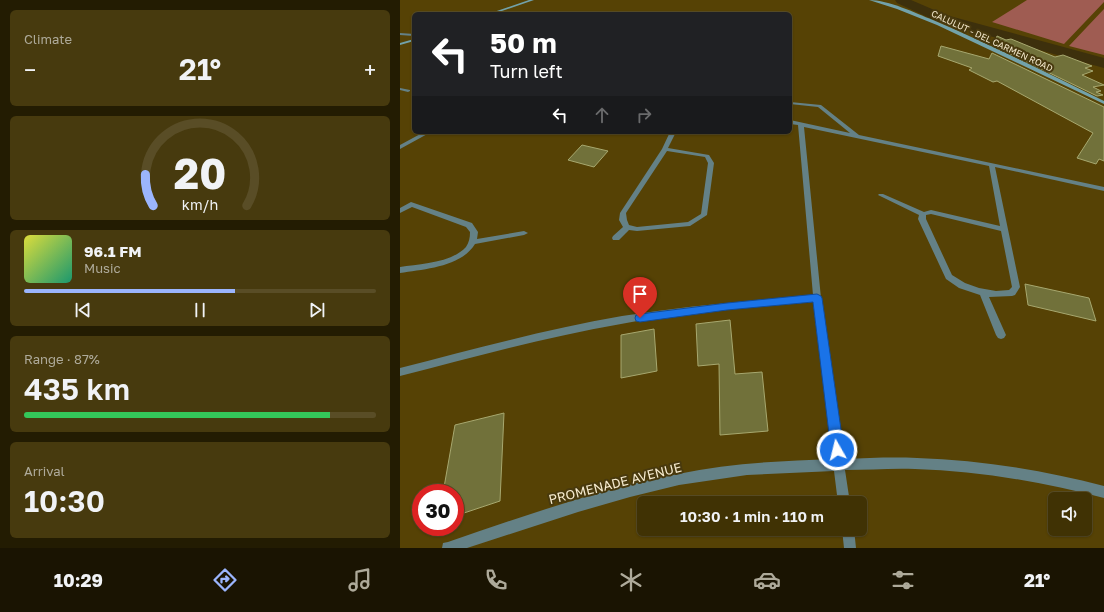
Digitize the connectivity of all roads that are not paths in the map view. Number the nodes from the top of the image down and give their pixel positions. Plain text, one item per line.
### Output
1 (532, 0) edge
2 (871, 0) edge
3 (496, 12) edge
4 (400, 34) edge
5 (412, 35) edge
6 (412, 41) edge
7 (400, 44) edge
8 (400, 89) edge
9 (408, 91) dead end
10 (792, 103) edge
11 (1104, 103) edge
12 (792, 122) edge
13 (801, 124) junction
14 (424, 134) edge
15 (672, 134) edge
16 (856, 136) junction
17 (400, 147) edge
18 (665, 148) junction
19 (992, 165) junction
20 (1104, 189) edge
21 (881, 195) dead end
22 (400, 212) edge
23 (922, 214) junction
24 (627, 227) junction
25 (1005, 229) junction
26 (524, 234) dead end
27 (616, 238) dead end
28 (472, 242) junction
29 (400, 270) edge
30 (983, 292) junction
31 (817, 298) junction
32 (1001, 334) dead end
33 (400, 372) edge
34 (839, 465) junction
35 (1104, 492) edge
36 (843, 496) edge
37 (849, 536) edge
38 (448, 548) edge
39 (850, 548) edge

1 - 3 main road
2 - 11 main road, CALULUT - DEL CARMEN ROAD
4 - 5 street
6 - 7 main road
8 - 9 street
10 - 16 street
12 - 13 street
13 - 16 street
13 - 31 street
14 - 17 street
15 - 18 street
16 - 19 street
18 - 24 street
18 - 24 street
19 - 20 street
19 - 25 street
21 - 23 street
22 - 28 street
23 - 25 street
23 - 30 street
24 - 27 street
25 - 30 street
26 - 28 street
28 - 29 street
30 - 32 street
31 - 33 street
31 - 34 street
34 - 35 street, PROMENADE AVENUE
34 - 36 street
34 - 38 street, PROMENADE AVENUE
37 - 39 street

